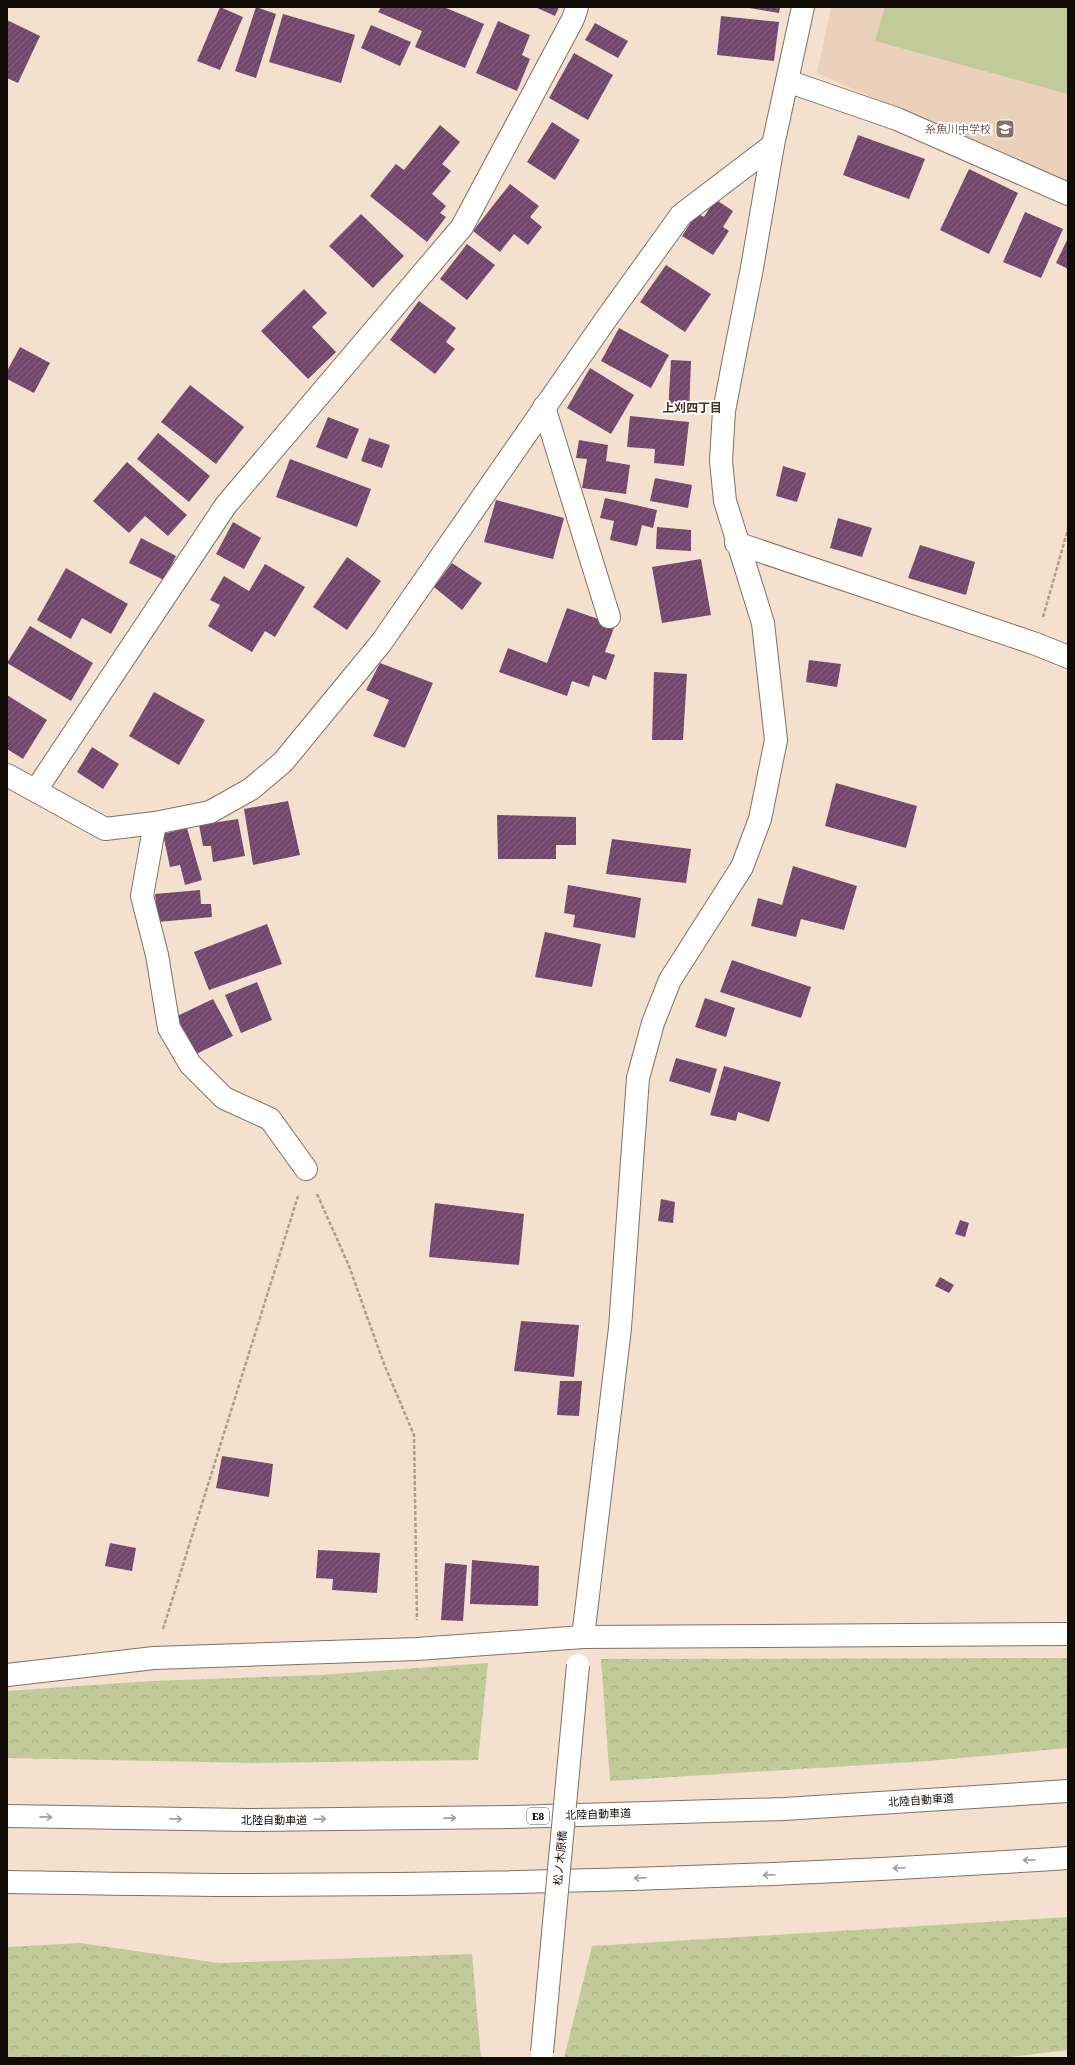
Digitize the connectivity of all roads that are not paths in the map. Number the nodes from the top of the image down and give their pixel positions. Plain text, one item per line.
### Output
1 (577, 7) edge
2 (803, 7) edge
3 (787, 81) junction
4 (773, 145) junction
5 (1068, 194) edge
6 (544, 407) junction
7 (736, 543) junction
8 (609, 617) dead end
9 (1068, 657) edge
10 (7, 774) edge
11 (36, 790) junction
12 (155, 824) junction
13 (306, 1169) road end
14 (1068, 1634) edge
15 (584, 1637) junction
16 (7, 1675) edge
17 (1068, 1791) edge
18 (7, 1816) edge
19 (1068, 1858) edge
20 (7, 1882) edge
21 (542, 2055) edge

1 - 11 main road
2 - 3 main road, 松ノ木原橋
3 - 4 main road, 松ノ木原橋
3 - 5 main road
4 - 6 main road
4 - 7 main road, 松ノ木原橋
6 - 8 main road
6 - 12 main road
7 - 9 main road
7 - 15 main road, 松ノ木原橋
10 - 11 main road
11 - 12 main road
12 - 13 main road
14 - 15 main road
15 - 16 main road
15 - 21 main road, 松ノ木原橋, bridge
18 -> 17 main road, 北陸自動車道 / E8
19 -> 20 main road

